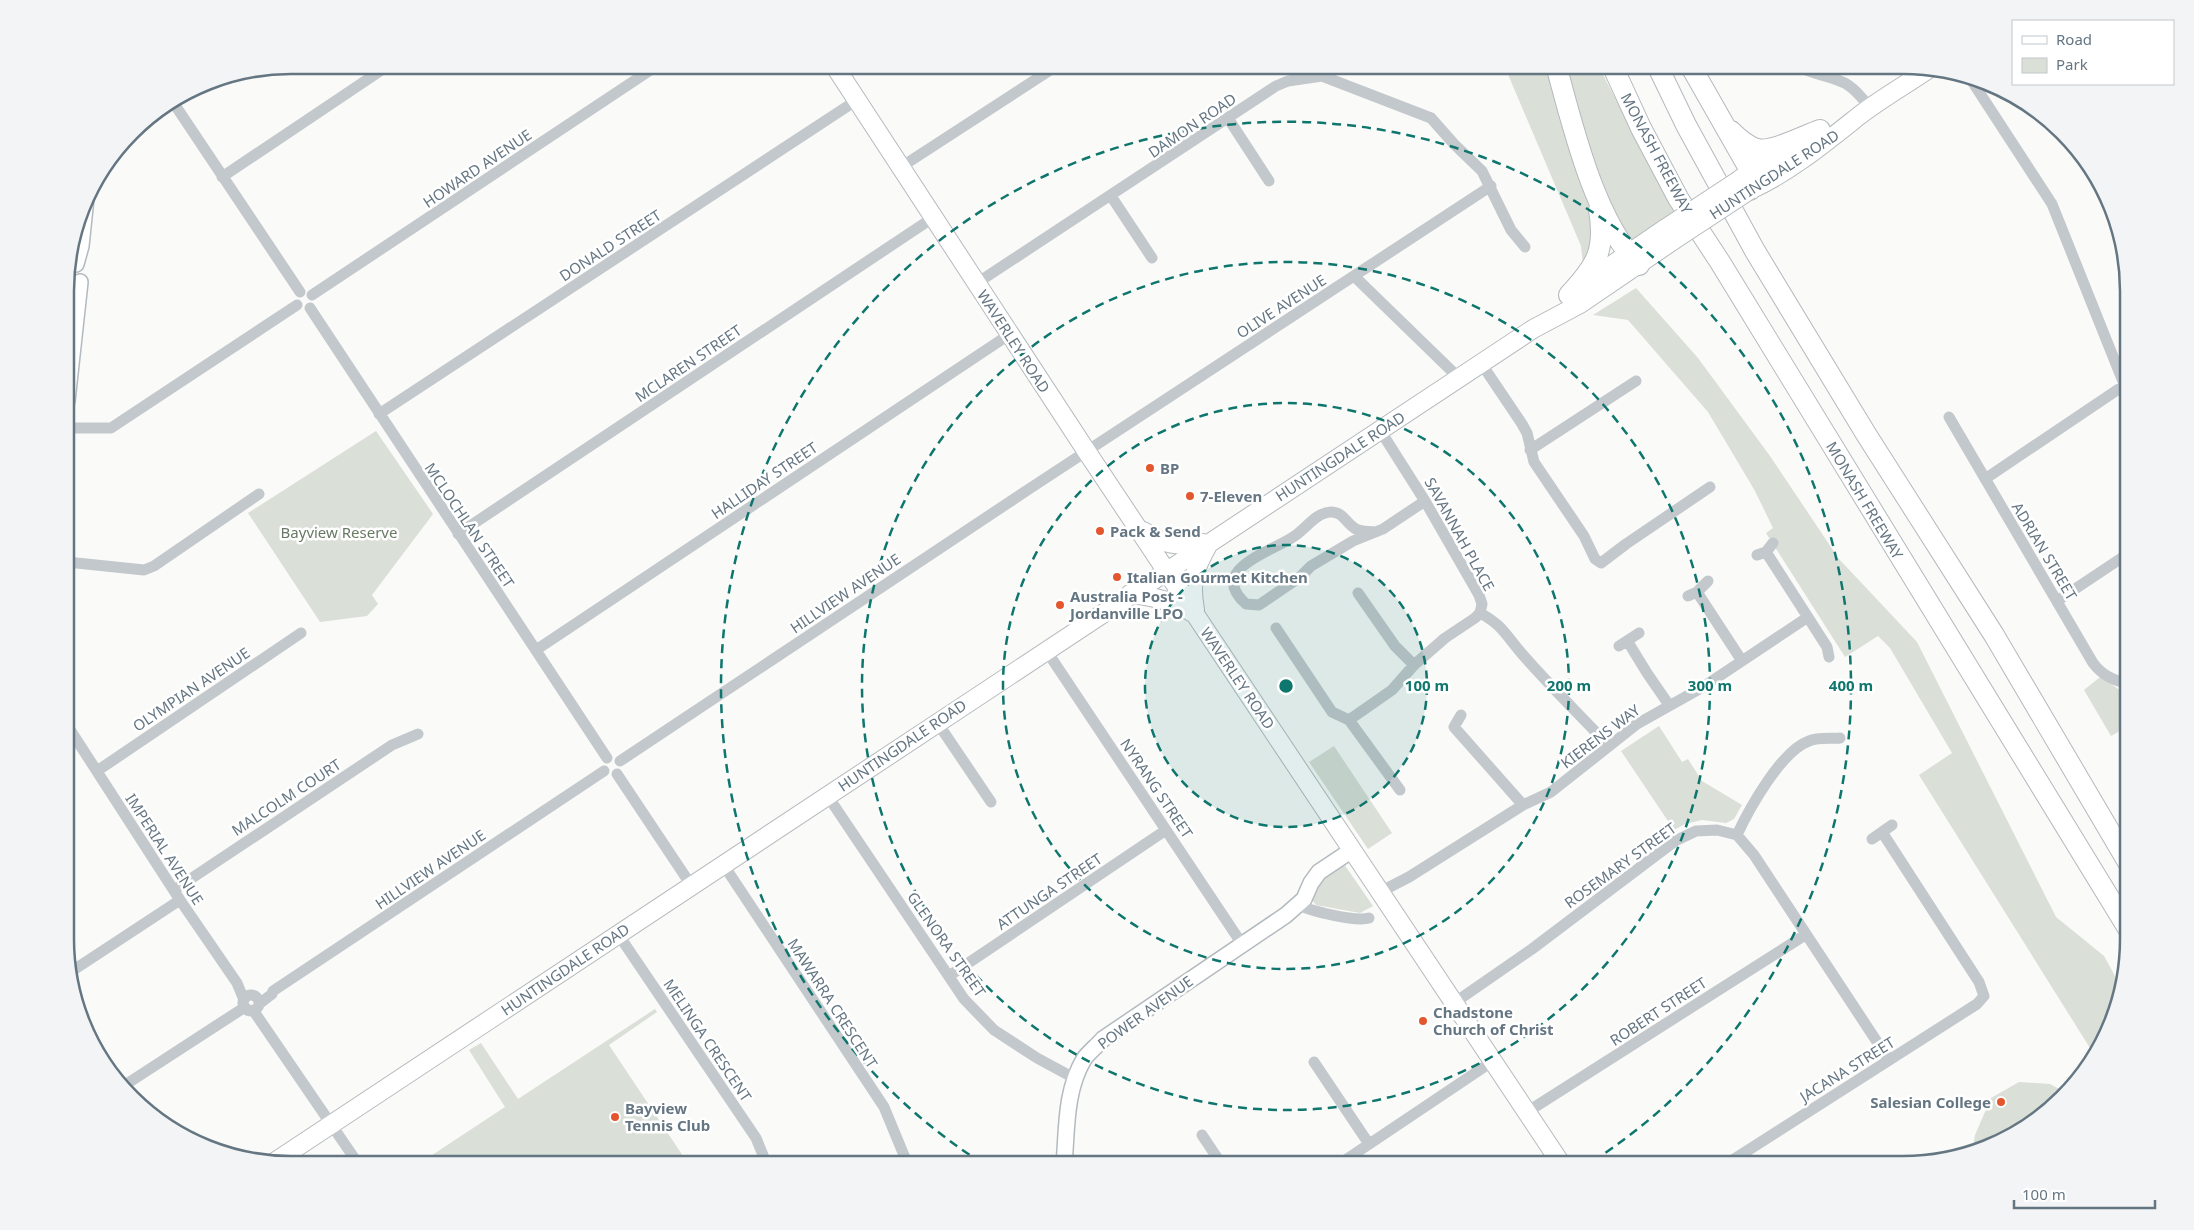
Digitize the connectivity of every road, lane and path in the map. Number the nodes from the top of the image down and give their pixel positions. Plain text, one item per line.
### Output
1 (376, 74) edge
2 (644, 74) edge
3 (840, 74) edge
4 (1044, 74) edge
5 (1308, 74) edge
6 (1329, 74) edge
7 (1559, 74) edge
8 (1616, 74) edge
9 (1661, 74) edge
10 (1695, 74) edge
11 (1814, 74) edge
12 (1921, 74) edge
13 (1975, 86) edge
14 (857, 100) junction
15 (176, 107) edge
16 (1866, 111) junction
17 (1228, 118) junction
18 (1722, 123) junction
19 (1820, 130) junction
20 (901, 167) junction
21 (222, 177) junction
22 (1748, 180) junction
23 (1269, 181) dead end
24 (1491, 186) junction
25 (1597, 194) junction
26 (1111, 196) junction
27 (934, 217) junction
28 (83, 228) edge
29 (1525, 246) dead end
30 (77, 252) edge
31 (1152, 258) dead end
32 (1633, 259) junction
33 (75, 267) edge
34 (1354, 276) junction
35 (74, 281) edge
36 (977, 283) junction
37 (300, 292) junction
38 (74, 294) edge
39 (312, 295) junction
40 (1569, 295) junction
41 (297, 305) junction
42 (310, 308) junction
43 (74, 327) edge
44 (1533, 330) junction
45 (1010, 334) junction
46 (1481, 363) junction
47 (2120, 368) edge
48 (1459, 378) junction
49 (1636, 381) dead end
50 (2120, 387) edge
51 (379, 414) junction
52 (1949, 417) dead end
53 (74, 428) edge
54 (1380, 430) junction
55 (1530, 450) junction
56 (1087, 452) junction
57 (1985, 479) junction
58 (1710, 487) dead end
59 (259, 494) dead end
60 (1425, 501) junction
61 (1140, 530) junction
62 (1375, 532) junction
63 (458, 534) junction
64 (1209, 542) junction
65 (1766, 550) dead end
66 (2120, 558) edge
67 (74, 563) edge
68 (1166, 570) junction
69 (1708, 581) dead end
70 (1358, 593) dead end
71 (1130, 594) junction
72 (2057, 601) junction
73 (1480, 613) junction
74 (1196, 614) junction
75 (1808, 617) junction
76 (1275, 628) dead end
77 (301, 633) dead end
78 (1640, 633) dead end
79 (536, 650) junction
80 (1046, 650) junction
81 (1829, 657) dead end
82 (1742, 661) junction
83 (1414, 665) junction
84 (2120, 682) edge
85 (1669, 705) junction
86 (1461, 715) dead end
87 (1349, 720) junction
88 (937, 722) junction
89 (418, 734) dead end
90 (74, 736) edge
91 (1840, 738) dead end
92 (1608, 745) junction
93 (607, 758) junction
94 (620, 761) junction
95 (97, 771) junction
96 (604, 771) junction
97 (617, 774) junction
98 (1400, 791) dead end
99 (827, 796) junction
100 (990, 802) dead end
101 (1522, 805) junction
102 (1892, 825) dead end
103 (1166, 830) junction
104 (1737, 835) junction
105 (1349, 846) junction
106 (2120, 850) edge
107 (723, 864) junction
108 (692, 885) junction
109 (174, 890) junction
110 (1382, 895) junction
111 (180, 900) junction
112 (1297, 904) junction
113 (2120, 917) edge
114 (1369, 918) dead end
115 (618, 934) junction
116 (1806, 935) junction
117 (1242, 944) junction
118 (76, 968) edge
119 (949, 976) junction
120 (251, 1003) junction
121 (1454, 1003) junction
122 (1889, 1060) junction
123 (1493, 1061) junction
124 (1314, 1062) dead end
125 (1074, 1078) junction
126 (128, 1083) edge
127 (1527, 1112) junction
128 (332, 1124) junction
129 (1202, 1135) dead end
130 (1369, 1144) junction
131 (284, 1156) edge
132 (353, 1156) edge
133 (764, 1156) edge
134 (904, 1156) edge
135 (1065, 1156) edge
136 (1216, 1156) edge
137 (1351, 1156) edge
138 (1556, 1156) edge
139 (1738, 1156) edge

1 - 21 street
2 - 39 street, HOWARD AVENUE
3 - 14 main road, WAVERLEY ROAD
4 - 20 street
5 - 17 street, DAMON ROAD
6 - 24 street, DAMON ROAD
7 - 25 highway
8 - 113 highway, MONASH FREEWAY
9 - 106 highway
10 - 18 highway
11 - 16 street
12 - 16 main road, HUNTINGDALE ROAD
13 - 47 street
14 - 20 main road, WAVERLEY ROAD
14 - 51 street, DONALD STREET
15 - 21 street
16 - 19 main road, HUNTINGDALE ROAD
16 - 22 main road, HUNTINGDALE ROAD
17 - 23 street
17 - 26 street, DAMON ROAD
18 - 19 highway
18 - 22 highway
19 - 22 main road, HUNTINGDALE ROAD
20 - 27 main road, WAVERLEY ROAD
21 - 37 street
22 - 32 main road, HUNTINGDALE ROAD, bridge
24 - 29 street, DAMON ROAD
24 - 34 street, OLIVE AVENUE
25 - 32 highway
25 - 40 highway
26 - 31 street
26 - 36 street, DAMON ROAD
27 - 36 main road, WAVERLEY ROAD
27 - 63 street, MCLAREN STREET
28 - 30 street
32 - 40 main road, HUNTINGDALE ROAD
32 - 44 main road, HUNTINGDALE ROAD
33 - 35 street
34 - 48 street
34 - 56 street, OLIVE AVENUE
36 - 45 main road, WAVERLEY ROAD
37 - 39 street
37 - 41 street
38 - 43 street
39 - 42 street
40 - 44 main road, HUNTINGDALE ROAD
41 - 42 street
41 - 53 street
42 - 51 street, MCLOCHLAN STREET
44 - 46 main road, HUNTINGDALE ROAD
45 - 56 main road, WAVERLEY ROAD
45 - 79 street, HALLIDAY STREET
46 - 48 main road, HUNTINGDALE ROAD
46 - 55 street
48 - 54 main road, HUNTINGDALE ROAD
49 - 55 street
50 - 57 street
51 - 63 street, MCLOCHLAN STREET
52 - 57 street, ADRIAN STREET
54 - 60 street, SAVANNAH PLACE
54 - 64 main road, HUNTINGDALE ROAD
55 - 58 street
56 - 61 main road, WAVERLEY ROAD
56 - 94 street, HILLVIEW AVENUE
57 - 72 street, ADRIAN STREET
59 - 67 street
60 - 62 street
60 - 73 street, SAVANNAH PLACE
61 - 64 main road
61 - 68 main road, WAVERLEY ROAD
62 - 62 street
63 - 79 street, MCLOCHLAN STREET
64 - 68 main road, HUNTINGDALE ROAD
64 - 74 main road
65 - 75 street
66 - 72 street
68 - 71 main road, HUNTINGDALE ROAD
68 - 74 main road, WAVERLEY ROAD
69 - 82 street
70 - 83 street
71 - 74 main road
71 - 80 main road, HUNTINGDALE ROAD
72 - 84 street, ADRIAN STREET
73 - 83 street, SAVANNAH PLACE
73 - 92 street
74 - 105 main road, WAVERLEY ROAD
75 - 81 street
75 - 82 street, KIERENS WAY
76 - 87 street
77 - 95 street, OLYMPIAN AVENUE
78 - 85 street
79 - 93 street, MCLOCHLAN STREET
80 - 88 main road, HUNTINGDALE ROAD
80 - 103 street, NYRANG STREET
82 - 85 street, KIERENS WAY
83 - 87 street, SAVANNAH PLACE
85 - 92 street, KIERENS WAY
86 - 101 street
87 - 98 street
88 - 99 main road, HUNTINGDALE ROAD
88 - 100 street
89 - 109 street, MALCOLM COURT
90 - 95 street, IMPERIAL AVENUE
91 - 104 street
92 - 101 street, KIERENS WAY
93 - 94 street
93 - 96 street
94 - 97 street
95 - 109 street, IMPERIAL AVENUE
96 - 97 street
96 - 120 street, HILLVIEW AVENUE
97 - 108 street
99 - 107 main road, HUNTINGDALE ROAD
99 - 119 street, GLENORA STREET
101 - 110 street, KIERENS WAY
102 - 122 street, JACANA STREET
103 - 117 street, NYRANG STREET
103 - 119 street, ATTUNGA STREET
104 - 116 street
104 - 121 street, ROSEMARY STREET
105 - 110 main road, WAVERLEY ROAD
105 - 112 street, POWER AVENUE
107 - 108 main road, HUNTINGDALE ROAD
107 - 134 street, MAWARRA CRESCENT
108 - 115 main road, HUNTINGDALE ROAD
109 - 111 street, IMPERIAL AVENUE
110 - 121 main road, WAVERLEY ROAD
111 - 118 street
111 - 120 street, IMPERIAL AVENUE
112 - 114 street
112 - 117 street, POWER AVENUE
115 - 128 main road, HUNTINGDALE ROAD
115 - 133 street, MELINGA CRESCENT
116 - 122 street
116 - 127 street, ROBERT STREET
117 - 125 street, POWER AVENUE
119 - 125 street, GLENORA STREET
120 - 126 street, HILLVIEW AVENUE
120 - 128 street, IMPERIAL AVENUE
121 - 123 main road, WAVERLEY ROAD
122 - 139 street, JACANA STREET
123 - 127 main road, WAVERLEY ROAD
123 - 130 street
124 - 130 street
125 - 135 street, POWER AVENUE
127 - 138 main road, WAVERLEY ROAD
128 - 131 main road, HUNTINGDALE ROAD
128 - 132 street, IMPERIAL AVENUE
129 - 136 street
130 - 137 street

